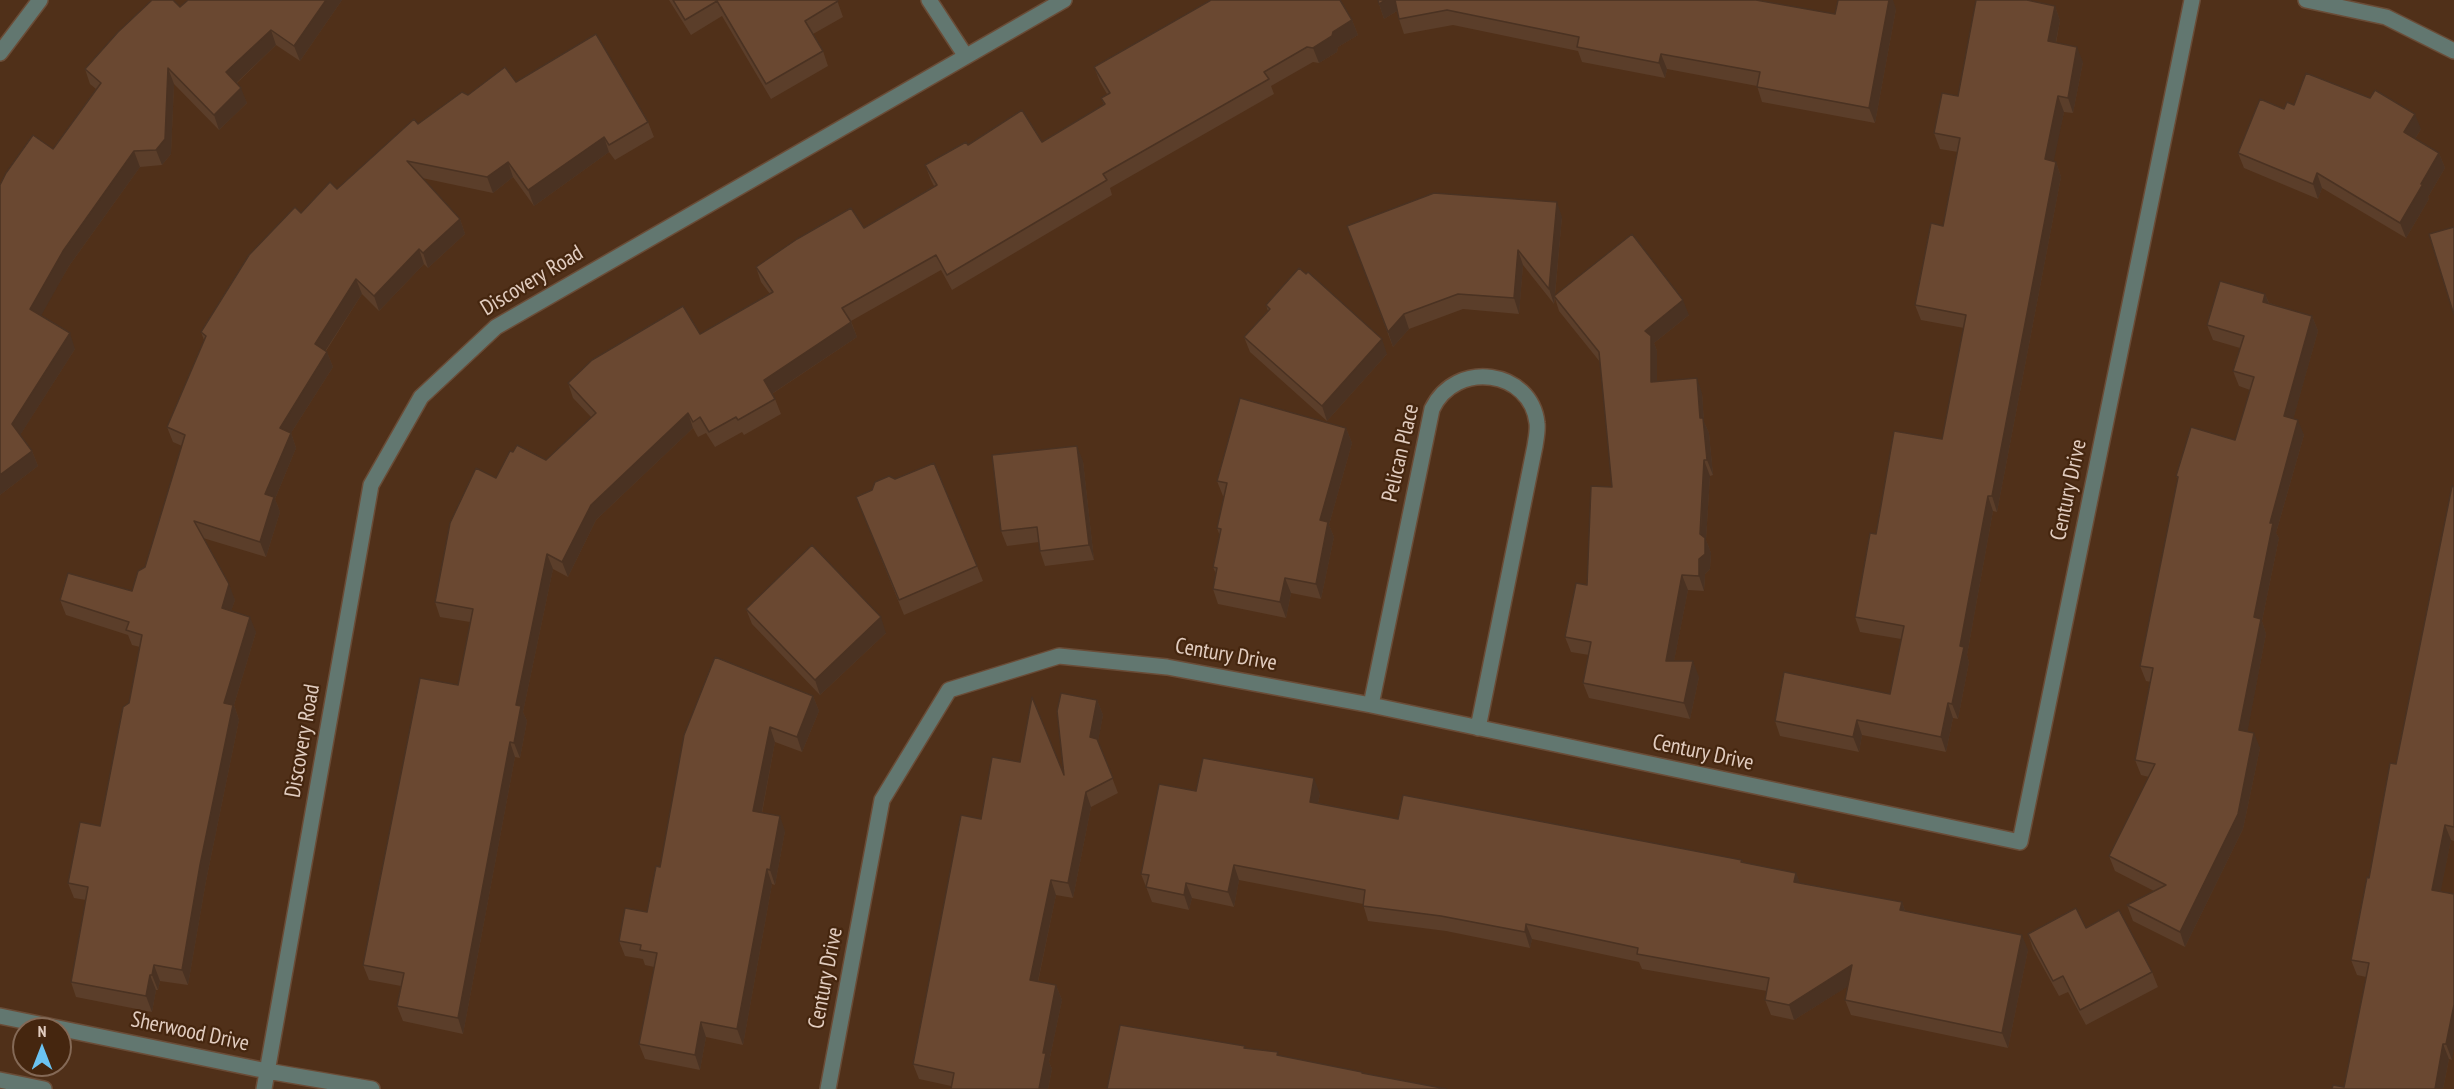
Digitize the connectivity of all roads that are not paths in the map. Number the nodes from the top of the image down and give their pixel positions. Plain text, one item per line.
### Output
1 (40, 0) edge
2 (929, 0) edge
3 (1064, 0) edge
4 (2192, 0) edge
5 (2306, 0) edge
6 (2454, 51) edge
7 (0, 53) edge
8 (966, 55) junction
9 (1371, 705) junction
10 (1478, 728) junction
11 (0, 1016) edge
12 (267, 1071) junction
13 (0, 1080) edge
14 (44, 1089) edge
15 (264, 1089) edge
16 (372, 1089) edge
17 (828, 1089) edge

1 - 7 street
2 - 8 street
3 - 8 street, Discovery Road
4 - 10 street, Century Drive
5 - 6 street
8 - 12 street, Discovery Road
9 - 10 street, Century Drive
9 - 10 street, Pelican Place
9 - 17 street, Century Drive
11 - 12 street, Sherwood Drive
12 - 15 street, Discovery Road
12 - 16 street, Sherwood Drive
13 - 14 street

